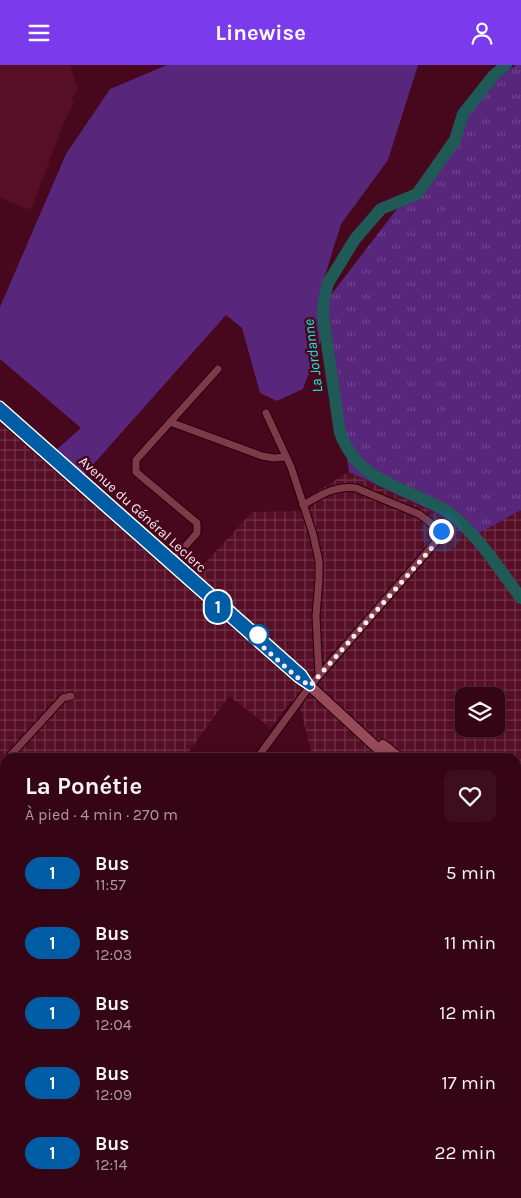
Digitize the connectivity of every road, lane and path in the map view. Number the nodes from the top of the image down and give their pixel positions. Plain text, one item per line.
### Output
1 (218, 369) dead end
2 (0, 406) edge
3 (266, 413) dead end
4 (0, 414) edge
5 (170, 422) junction
6 (286, 457) junction
7 (303, 505) junction
8 (173, 560) junction
9 (319, 675) junction
10 (310, 686) junction
11 (71, 696) dead end
12 (347, 719) junction
13 (13, 753) edge
14 (261, 753) edge
15 (383, 753) edge
16 (393, 753) edge

1 - 5 street
2 - 8 street, Avenue du Général Leclerc
3 - 6 street
4 - 10 street, Avenue du Général Leclerc
5 - 6 street
5 - 8 street
6 - 7 street
7 - 9 street
7 - 9 street
8 - 10 street, Avenue du Général Leclerc
9 - 10 street
10 - 12 street, Avenue du Général Leclerc
10 - 14 street
11 - 13 street
12 - 15 street, Avenue du Général Leclerc
12 - 16 street, Avenue du Général Leclerc

